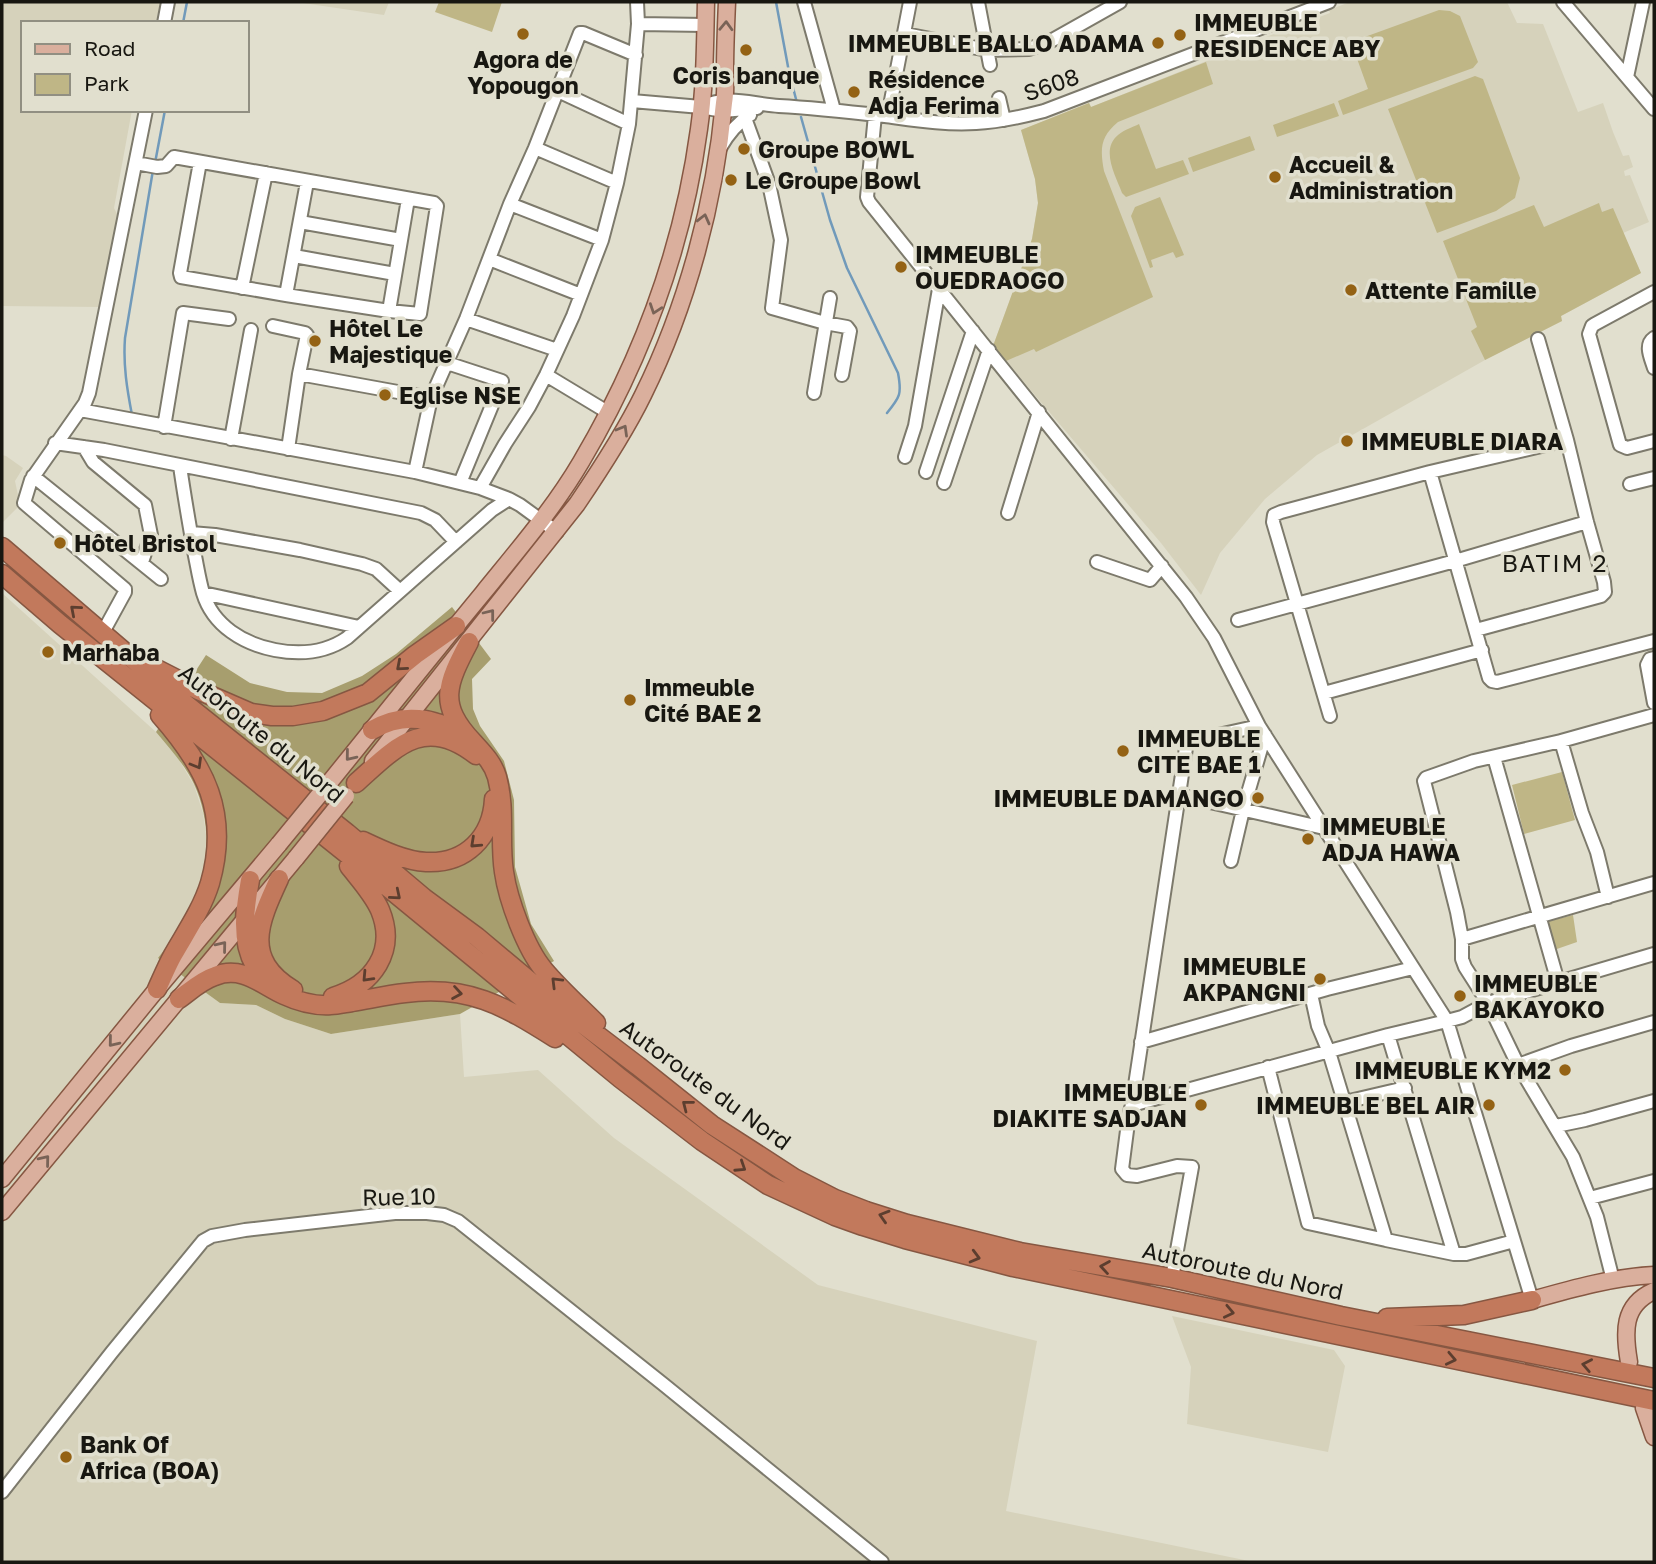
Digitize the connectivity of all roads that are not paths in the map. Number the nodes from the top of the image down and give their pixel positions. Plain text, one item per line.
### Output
1 (168, 2) edge
2 (637, 2) edge
3 (706, 2) edge
4 (727, 2) edge
5 (804, 2) edge
6 (910, 2) edge
7 (978, 2) edge
8 (1120, 2) edge
9 (1329, 2) edge
10 (1563, 2) edge
11 (1643, 2) edge
12 (164, 21) edge
13 (638, 24) junction
14 (706, 25) junction
15 (905, 34) junction
16 (987, 50) junction
17 (636, 55) junction
18 (990, 65) dead end
19 (1627, 77) junction
20 (558, 91) junction
21 (999, 99) dead end
22 (632, 102) junction
23 (724, 105) junction
24 (771, 106) junction
25 (701, 107) junction
26 (1654, 109) edge
27 (834, 110) junction
28 (146, 112) edge
29 (881, 116) junction
30 (745, 118) junction
31 (1004, 121) junction
32 (629, 124) junction
33 (535, 148) junction
34 (719, 151) junction
35 (200, 162) junction
36 (136, 163) junction
37 (266, 173) junction
38 (307, 182) junction
39 (617, 183) junction
40 (408, 199) junction
41 (510, 204) junction
42 (300, 222) junction
43 (401, 240) junction
44 (602, 240) junction
45 (293, 256) junction
46 (489, 259) junction
47 (395, 274) junction
48 (242, 288) junction
49 (939, 289) junction
50 (1654, 292) edge
51 (286, 295) junction
52 (581, 295) junction
53 (830, 298) dead end
54 (389, 311) junction
55 (229, 319) dead end
56 (466, 319) junction
57 (825, 323) junction
58 (274, 326) dead end
59 (251, 330) dead end
60 (973, 331) junction
61 (1654, 338) edge
62 (1538, 339) dead end
63 (989, 350) junction
64 (557, 351) junction
65 (447, 363) junction
66 (1654, 368) edge
67 (299, 374) junction
68 (546, 375) junction
69 (842, 375) dead end
70 (814, 393) dead end
71 (431, 398) junction
72 (80, 410) junction
73 (1039, 412) junction
74 (609, 413) junction
75 (163, 426) junction
76 (231, 439) junction
77 (1567, 440) junction
78 (1654, 441) edge
79 (55, 443) junction
80 (84, 447) junction
81 (288, 449) junction
82 (905, 457) dead end
83 (581, 463) junction
84 (180, 466) junction
85 (415, 472) junction
86 (598, 472) junction
87 (926, 472) dead end
88 (1430, 472) junction
89 (33, 477) junction
90 (1654, 478) edge
91 (460, 483) junction
92 (944, 484) dead end
93 (1630, 484) dead end
94 (480, 488) junction
95 (509, 499) junction
96 (1007, 513) dead end
97 (540, 520) junction
98 (1587, 522) junction
99 (557, 532) junction
100 (191, 533) junction
101 (456, 542) junction
102 (2, 547) edge
103 (1455, 561) junction
104 (142, 562) junction
105 (1097, 562) dead end
106 (1162, 566) junction
107 (2, 574) edge
108 (161, 579) dead end
109 (400, 591) junction
110 (203, 593) junction
111 (1297, 604) junction
112 (1238, 620) dead end
113 (456, 626) junction
114 (359, 627) junction
115 (1476, 630) junction
116 (102, 635) junction
117 (1654, 641) edge
118 (469, 642) junction
119 (1482, 650) junction
120 (127, 655) junction
121 (1654, 657) edge
122 (103, 658) junction
123 (1324, 694) junction
124 (1654, 703) edge
125 (1331, 716) dead end
126 (1654, 716) edge
127 (408, 718) junction
128 (372, 730) junction
129 (1262, 730) junction
130 (468, 737) junction
131 (1561, 741) junction
132 (1494, 757) junction
133 (351, 789) junction
134 (1179, 795) junction
135 (1243, 810) junction
136 (1324, 828) junction
137 (346, 832) junction
138 (323, 837) junction
139 (1231, 861) dead end
140 (279, 879) junction
141 (250, 880) junction
142 (1654, 883) edge
143 (1608, 897) junction
144 (1540, 916) junction
145 (245, 918) junction
146 (1462, 939) junction
147 (1654, 954) edge
148 (1413, 968) junction
149 (1558, 982) junction
150 (272, 988) junction
151 (157, 989) junction
152 (1311, 994) junction
153 (179, 999) junction
154 (1488, 1003) junction
155 (1447, 1021) junction
156 (1654, 1022) edge
157 (1388, 1035) junction
158 (1141, 1042) junction
159 (1329, 1052) junction
160 (1518, 1065) junction
161 (638, 1066) junction
162 (1268, 1067) junction
163 (620, 1078) junction
164 (1405, 1088) junction
165 (1654, 1101) edge
166 (1345, 1102) junction
167 (1132, 1105) junction
168 (1556, 1126) junction
169 (2, 1179) edge
170 (1654, 1181) edge
171 (1590, 1198) junction
172 (2, 1212) edge
173 (1386, 1240) junction
174 (1514, 1241) junction
175 (1454, 1254) junction
176 (1654, 1275) edge
177 (1172, 1278) junction
178 (1613, 1280) junction
179 (1654, 1291) edge
180 (1532, 1300) junction
181 (1341, 1316) junction
182 (1629, 1362) dead end
183 (1654, 1378) edge
184 (1649, 1404) edge
185 (1654, 1437) edge
186 (2, 1492) edge
187 (881, 1562) edge

1 - 12 street
2 - 13 street
3 - 14 main road
23 -> 4 main road
5 - 27 street
6 - 15 street
7 - 16 street
8 - 16 street
9 - 31 street, S608
10 - 19 street
11 - 19 street
13 - 14 street
13 - 17 street
14 - 25 main road
15 - 16 street
15 - 29 street
16 - 18 street
17 - 20 street
17 - 22 street
19 - 26 street
20 - 32 street
20 - 33 street
21 - 31 street
22 - 25 street
22 - 32 street
23 - 24 street, S608
23 - 25 street, S608
23 - 34 main road
24 - 27 street, S608
24 - 30 street, S608
25 -> 74 main road
27 - 29 street, S608
28 - 36 street
29 - 31 street, S608
29 - 49 street
30 - 34 street, S608
30 - 57 street
32 - 39 street
33 - 39 street
33 - 41 street
86 -> 34 main road
35 - 36 street
35 - 37 street
35 - 48 street
36 - 72 street
37 - 38 street
37 - 48 street
38 - 40 street
38 - 42 street
39 - 44 street
40 - 43 street
40 - 54 street
41 - 44 street
41 - 46 street
42 - 43 street
42 - 45 street
43 - 47 street
44 - 52 street
45 - 47 street
45 - 51 street
46 - 52 street
46 - 56 street
47 - 54 street
48 - 51 street
49 - 60 street
49 - 82 street
50 - 78 street
51 - 54 street
52 - 64 street
53 - 57 street
55 - 75 street
56 - 64 street
56 - 65 street
57 - 69 street
57 - 70 street
58 - 67 street
59 - 76 street
60 - 63 street
60 - 87 street
61 - 66 street
62 - 77 street
63 - 73 street
63 - 92 street
64 - 68 street
65 - 71 street
65 - 91 street
67 - 71 street
67 - 81 street
68 - 74 street
68 - 94 street
71 - 85 street
72 - 75 street
72 - 79 street
73 - 96 street
73 - 106 street
74 - 83 main road
75 - 76 street
76 - 81 street
77 - 88 street
77 - 98 street
79 - 80 street
79 - 89 street
80 - 84 street
80 - 104 street
81 - 85 street
83 - 86 street
83 - 97 main road
84 - 100 street
84 - 101 street
85 - 91 street
86 - 99 main road
88 - 103 street
88 - 111 street
89 - 104 street
89 - 116 street
90 - 93 street
91 - 94 street
94 - 95 street
95 - 97 street
95 - 101 street
97 - 99 street
97 - 113 main road
98 - 103 street
98 - 115 street
118 -> 99 main road
100 - 109 street
100 - 110 street
101 - 109 street
116 -> 102 highway, Autoroute du Nord
103 - 111 street
103 - 115 street
104 - 108 street
105 - 106 street
106 - 129 street
107 - 122 highway, Autoroute du Nord
109 - 114 street
110 - 114 street
110 - 114 street
111 - 112 street
111 - 123 street
113 -> 120 highway
113 - 128 main road
115 - 119 street
116 - 120 highway, Autoroute du Nord
117 - 119 street
118 - 127 main road
118 - 130 highway
119 - 123 street
120 - 137 highway, Autoroute du Nord
121 - 124 street
122 - 138 highway, Autoroute du Nord
122 -> 151 highway
123 - 125 street
126 - 131 street
127 - 128 highway
127 - 130 highway
127 - 133 main road
128 -> 141 main road, bridge
129 - 134 street
129 - 135 street
129 - 136 street
161 -> 130 highway
131 - 132 street
131 - 143 street
132 - 144 street
132 - 146 street
133 -> 137 highway
133 - 140 main road, bridge
134 - 135 street
134 - 158 street
135 - 136 street
135 - 139 street
136 - 148 street
137 - 161 highway, Autoroute du Nord
138 -> 140 highway
138 -> 163 highway, Autoroute du Nord
140 - 145 main road
141 - 145 highway
141 - 151 main road
142 - 143 street
143 - 144 street
144 - 146 street
144 - 149 street
145 - 150 highway
153 -> 145 main road
146 - 154 street
147 - 149 street
148 - 152 street
148 - 155 street
149 - 154 street
150 - 153 highway
150 -> 163 highway
151 -> 169 main road
152 - 158 street
152 - 159 street
172 -> 153 main road
154 - 155 street
154 - 160 street
155 - 157 street
155 - 174 street
156 - 160 street
157 - 159 street
157 - 164 street
158 - 167 street
159 - 162 street
159 - 166 street
160 - 168 street
177 -> 161 highway, Autoroute du Nord
162 - 167 street
162 - 173 street
163 -> 184 highway, Autoroute du Nord
164 - 166 street
164 - 175 street
165 - 168 street
166 - 173 street
167 - 177 street
168 - 171 street
170 - 171 street
171 - 178 street
173 - 175 street
174 - 175 street
174 - 180 street
176 - 178 main road
177 - 181 highway, Autoroute du Nord
178 - 180 main road
179 - 182 main road
180 - 181 highway
183 -> 181 highway, Autoroute du Nord
184 - 185 main road
186 - 187 street, Rue 10

